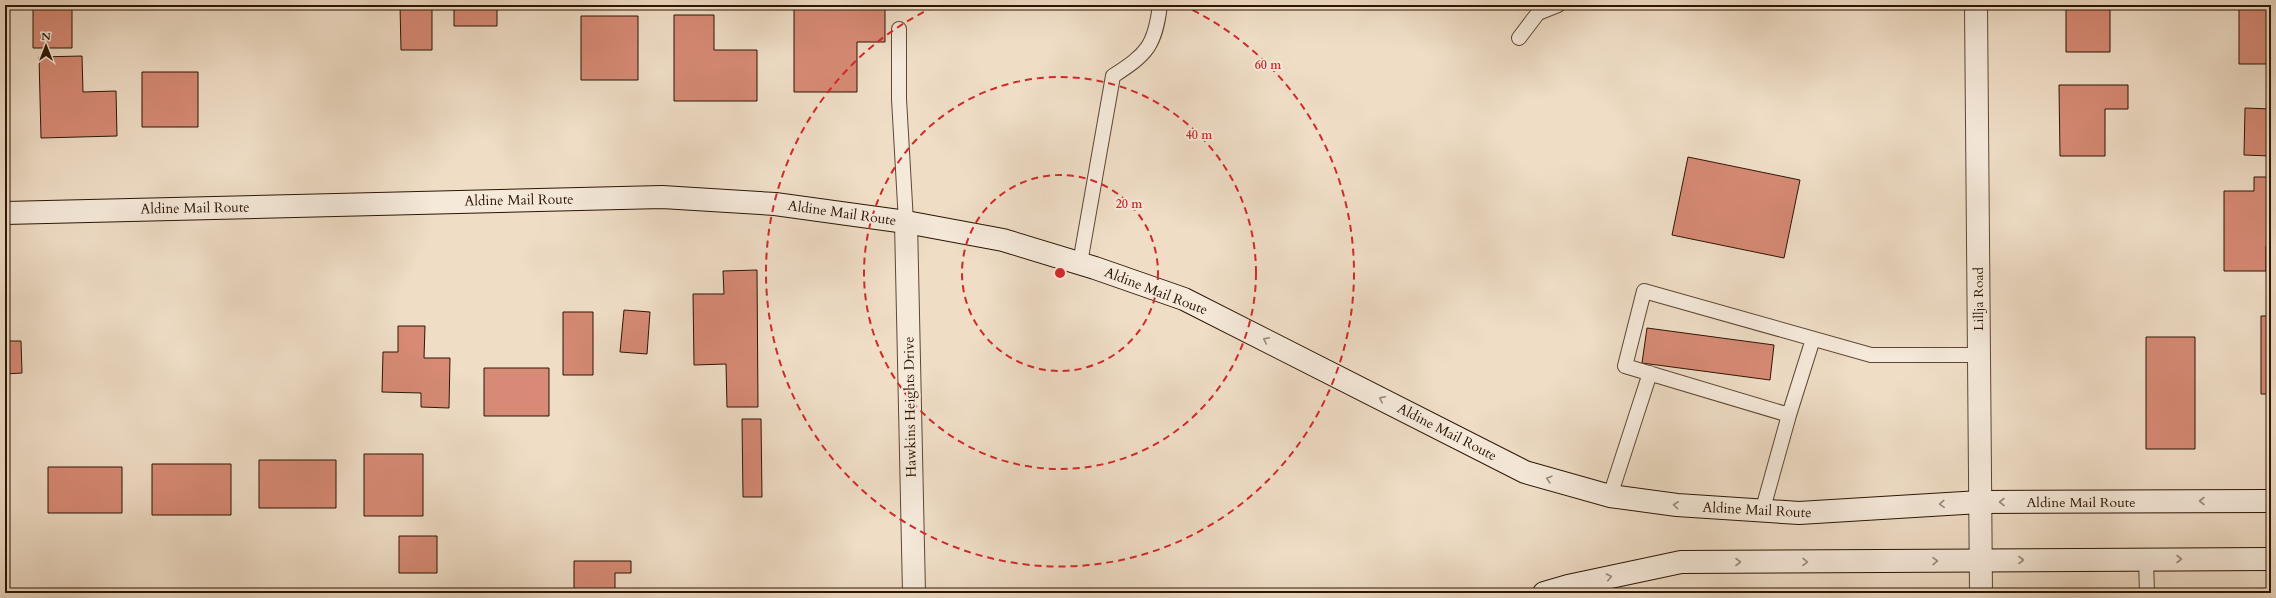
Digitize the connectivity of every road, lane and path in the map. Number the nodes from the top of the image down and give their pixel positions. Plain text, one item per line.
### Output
1 (1160, 5) edge
2 (1558, 5) edge
3 (1976, 5) edge
4 (899, 29) dead end
5 (1519, 38) dead end
6 (5, 213) edge
7 (906, 222) junction
8 (1080, 263) junction
9 (1813, 339) junction
10 (1978, 355) junction
11 (1650, 374) junction
12 (1788, 415) junction
13 (1610, 496) junction
14 (2271, 501) edge
15 (1980, 502) junction
16 (1762, 512) junction
17 (2271, 559) edge
18 (1982, 560) junction
19 (2146, 560) junction
20 (914, 593) edge
21 (1544, 593) edge
22 (1981, 593) edge
23 (2147, 593) edge

1 - 8 lane
2 - 5 lane
3 - 10 main road, Lillja Road
4 - 7 lane
6 - 7 main road, Aldine Mail Route
7 - 8 main road, Aldine Mail Route
7 - 20 main road, Hawkins Heights Drive
13 -> 8 main road, Aldine Mail Route
9 - 10 lane
9 - 11 lane
9 - 12 lane
10 - 15 main road, Lillja Road
11 - 12 lane
11 - 13 lane
12 - 16 lane
16 -> 13 main road, Aldine Mail Route
14 -> 15 main road, Aldine Mail Route
15 -> 16 main road, Aldine Mail Route
15 - 18 main road, Lillja Road
19 -> 17 main road
18 -> 19 main road
21 -> 18 main road
18 - 22 main road, Lillja Road
19 - 23 lane

